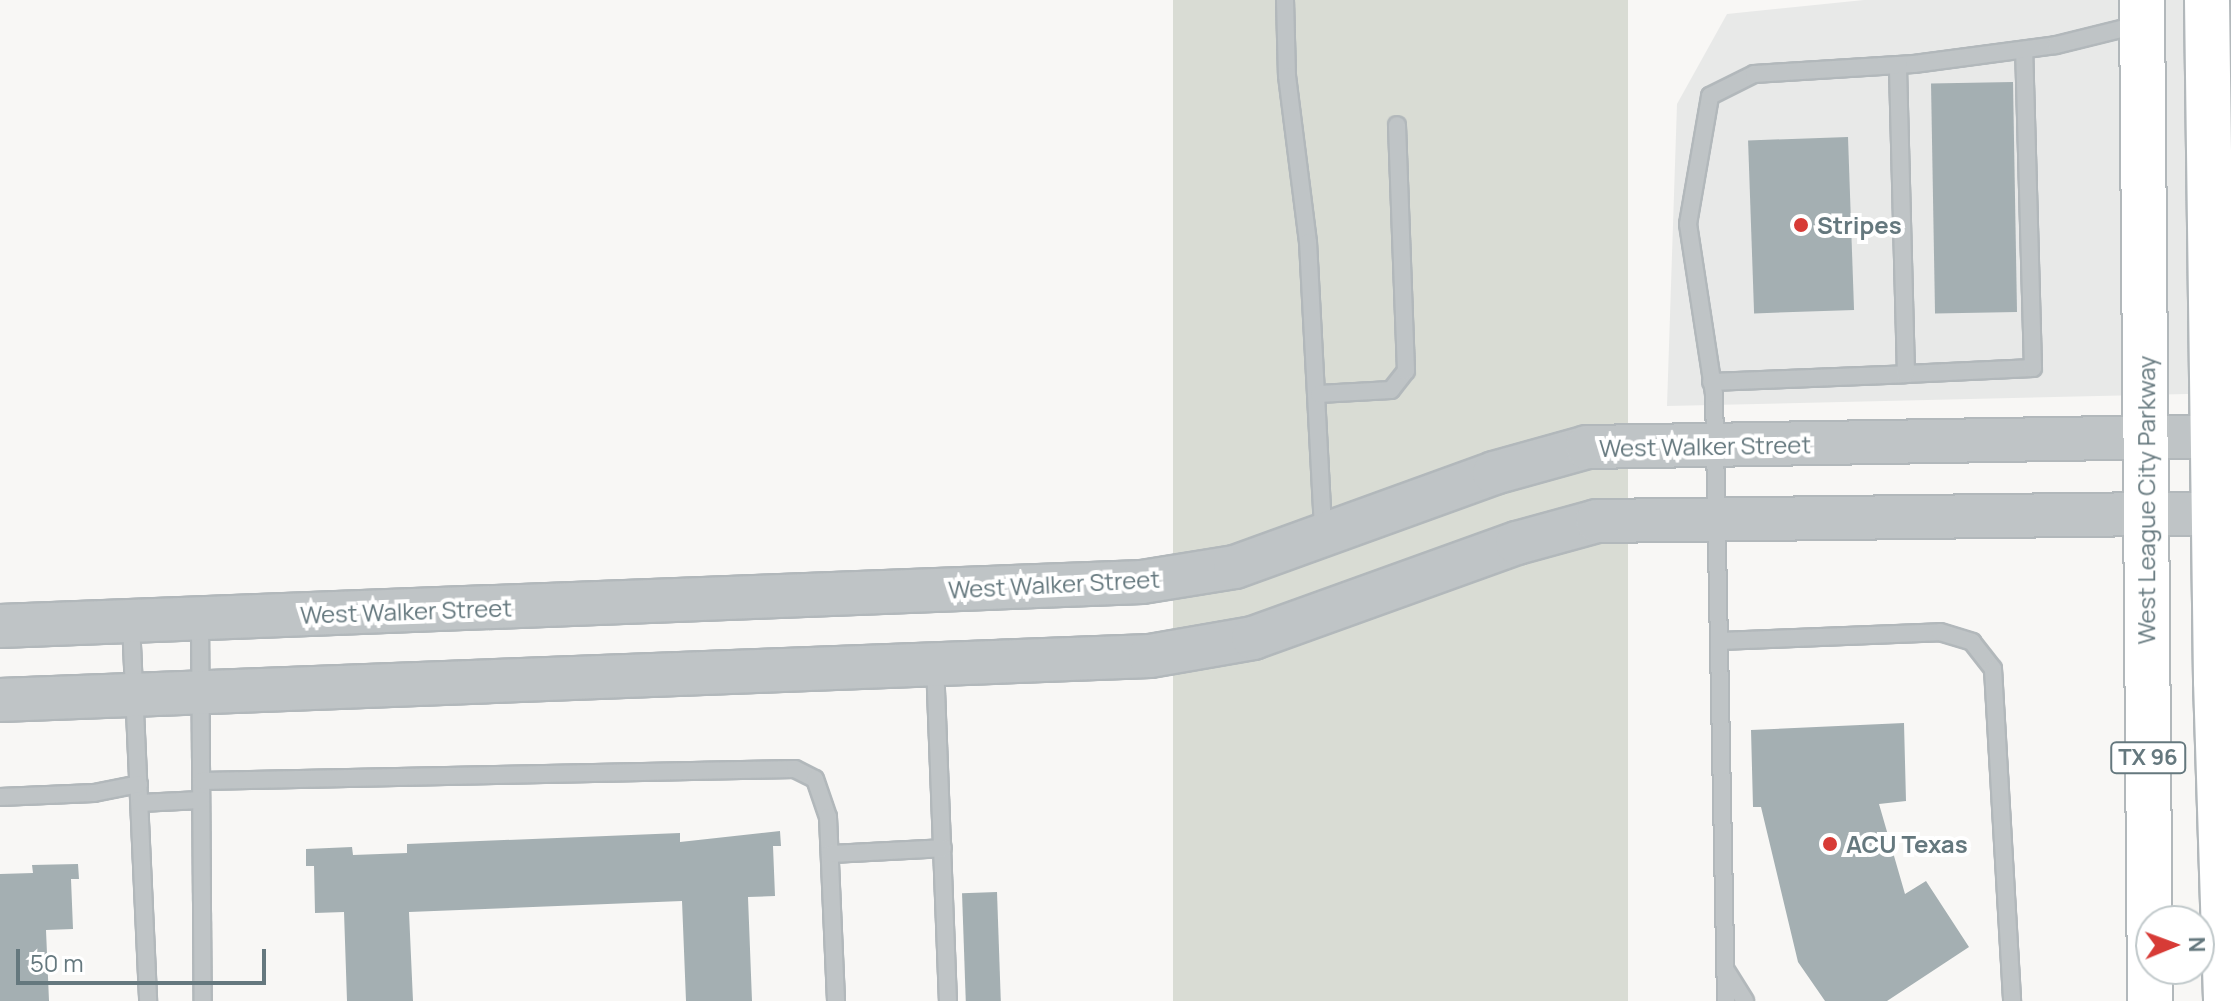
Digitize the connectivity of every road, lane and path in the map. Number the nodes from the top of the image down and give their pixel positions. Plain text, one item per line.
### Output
1 (1285, 0) edge
2 (2142, 12) edge
3 (2215, 19) edge
4 (2024, 50) junction
5 (1898, 65) junction
6 (1397, 125) dead end
7 (1906, 374) junction
8 (1711, 382) junction
9 (1319, 394) junction
10 (2222, 436) edge
11 (2146, 439) junction
12 (1713, 446) junction
13 (2222, 513) edge
14 (2146, 515) junction
15 (1718, 520) junction
16 (1324, 537) junction
17 (200, 619) junction
18 (131, 621) junction
19 (0, 626) edge
20 (1720, 641) junction
21 (935, 664) junction
22 (200, 693) junction
23 (135, 695) junction
24 (0, 700) edge
25 (201, 781) junction
26 (139, 784) junction
27 (0, 797) edge
28 (201, 800) junction
29 (140, 803) junction
30 (943, 848) junction
31 (830, 854) junction
32 (2228, 951) edge
33 (1726, 970) junction
34 (148, 1001) edge
35 (203, 1001) edge
36 (836, 1001) edge
37 (948, 1001) edge
38 (1726, 1001) edge
39 (1745, 1001) edge
40 (2012, 1001) edge
41 (2150, 1001) edge
42 (2226, 1001) edge

1 - 9 lane
2 - 4 lane
2 - 11 main road, West League City Parkway / TX 96
3 - 10 main road, TX 96
4 - 5 lane
4 - 7 lane
5 - 7 lane
5 - 8 lane
6 - 9 lane
7 - 8 lane
8 - 12 lane
9 - 16 lane
10 - 11 street, West Walker Street
10 - 13 main road, TX 96
11 - 12 street, West Walker Street
11 - 14 main road, West League City Parkway / TX 96
12 - 15 lane
12 - 16 street, West Walker Street
13 - 14 street
13 - 32 main road, TX 96
14 - 15 street
14 - 41 main road, West League City Parkway / TX 96
15 - 20 lane
15 - 21 street
16 - 17 street, West Walker Street
17 - 18 street, West Walker Street
17 - 22 lane
18 - 19 street, West Walker Street
18 - 23 lane
20 - 33 lane
20 - 40 lane
21 - 22 street
21 - 30 lane
22 - 23 street
22 - 25 lane
23 - 24 street
23 - 26 lane
25 - 28 lane
25 - 31 lane
26 - 27 lane
26 - 29 lane
28 - 29 lane
28 - 35 lane
29 - 34 lane
30 - 31 lane
30 - 37 lane
31 - 36 lane
32 - 42 main road, TX 96
33 - 38 lane
33 - 39 lane

